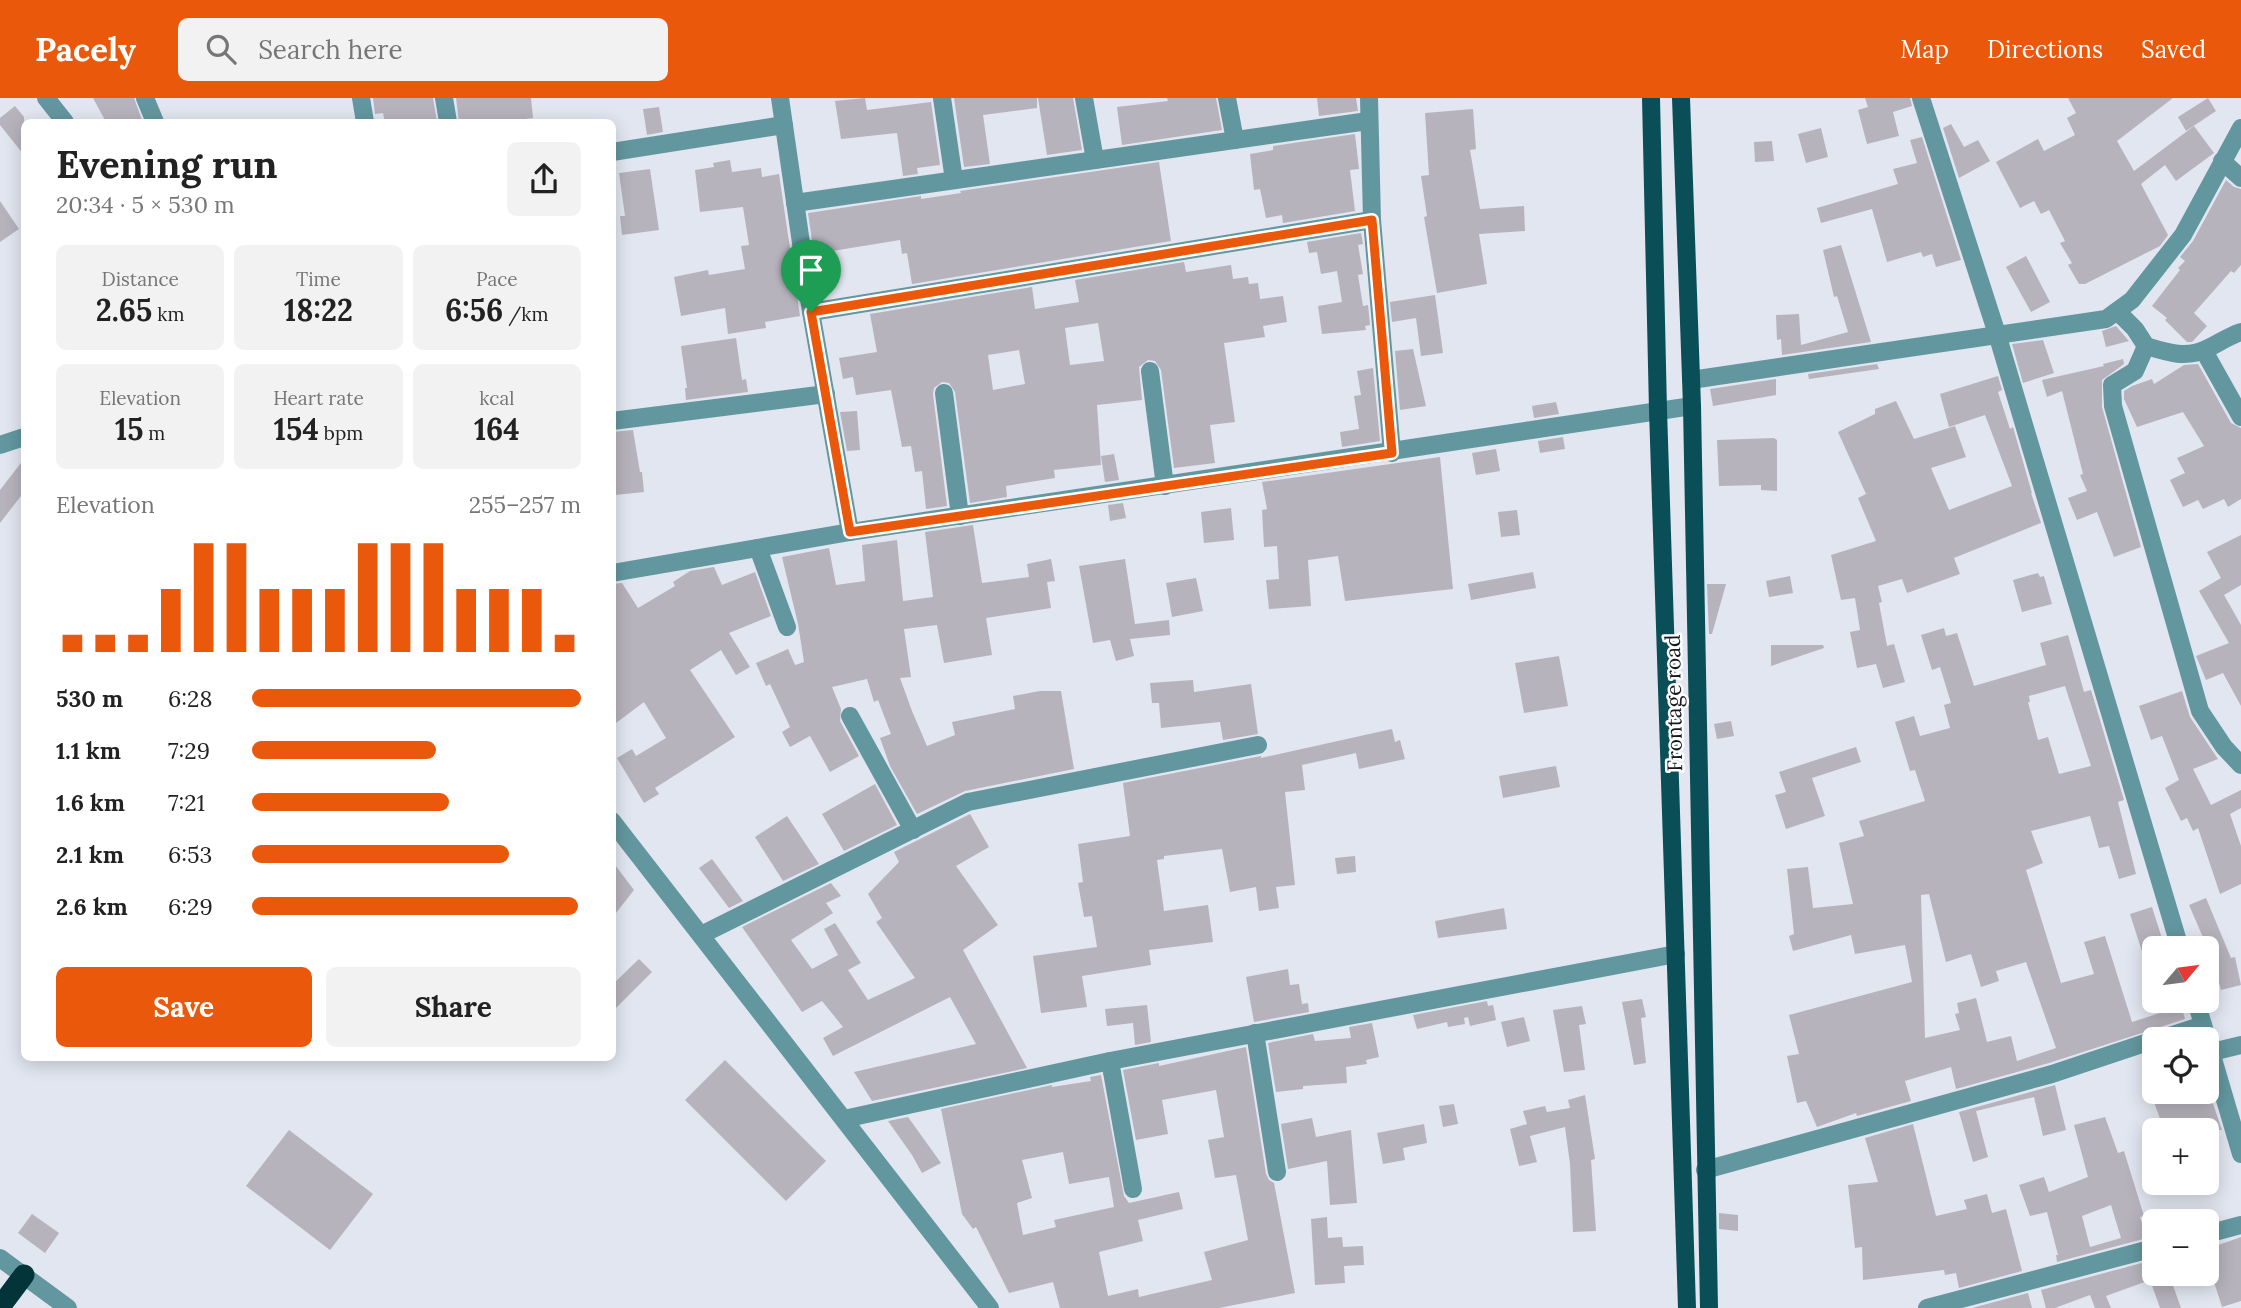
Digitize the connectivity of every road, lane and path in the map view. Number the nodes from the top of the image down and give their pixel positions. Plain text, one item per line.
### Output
1 (46, 98) edge
2 (145, 98) edge
3 (361, 98) edge
4 (444, 98) edge
5 (780, 98) edge
6 (942, 98) edge
7 (1084, 98) edge
8 (1227, 98) edge
9 (1368, 98) edge
10 (1651, 98) edge
11 (1681, 98) edge
12 (1921, 98) edge
13 (63, 119) edge
14 (154, 119) edge
15 (364, 119) edge
16 (448, 119) edge
17 (1368, 121) junction
18 (784, 125) junction
19 (2241, 128) edge
20 (1234, 140) junction
21 (616, 151) edge
22 (1095, 160) junction
23 (2222, 161) junction
24 (2241, 178) edge
25 (954, 180) junction
26 (795, 203) junction
27 (1372, 220) junction
28 (2118, 311) junction
29 (811, 312) junction
30 (2237, 332) edge
31 (1997, 334) junction
32 (2146, 346) junction
33 (2204, 351) junction
34 (1150, 371) dead end
35 (1691, 380) junction
36 (944, 393) dead end
37 (826, 394) junction
38 (1692, 406) junction
39 (1658, 410) junction
40 (2241, 417) edge
41 (616, 420) edge
42 (21, 437) edge
43 (0, 445) edge
44 (1392, 453) junction
45 (1165, 486) junction
46 (960, 516) junction
47 (850, 532) junction
48 (758, 548) junction
49 (616, 572) edge
50 (787, 627) dead end
51 (850, 716) dead end
52 (1258, 745) dead end
53 (2241, 765) edge
54 (616, 826) edge
55 (913, 830) junction
56 (701, 935) junction
57 (2176, 936) edge
58 (1676, 954) junction
59 (2200, 1013) edge
60 (2203, 1025) joint
61 (2197, 1027) edge
62 (1255, 1034) junction
63 (2142, 1045) edge
64 (2241, 1045) edge
65 (2219, 1050) edge
66 (1110, 1061) junction
67 (2219, 1077) edge
68 (844, 1119) junction
69 (2241, 1154) edge
70 (1705, 1170) junction
71 (1277, 1172) dead end
72 (1133, 1189) dead end
73 (2241, 1225) edge
74 (2219, 1231) edge
75 (2142, 1251) edge
76 (0, 1258) edge
77 (24, 1275) junction
78 (0, 1307) edge
79 (68, 1308) edge
80 (990, 1308) edge
81 (1687, 1308) edge
82 (1709, 1308) edge
83 (1927, 1308) edge

1 - 13 street
2 - 14 street
3 - 15 street
4 - 16 street
5 - 18 street
6 - 25 street
7 - 22 street
8 - 20 street
9 - 17 street
10 - 39 main road
11 - 35 main road, Frontage road
12 - 31 street
17 - 20 street
17 - 27 street
18 - 21 street
18 - 26 street
19 - 23 street
20 - 22 street
22 - 25 street
23 - 24 street
23 - 28 street
25 - 26 street
26 - 29 street
27 - 29 street
27 - 44 street
28 - 31 street
28 - 32 street
29 - 37 street
30 - 33 street
31 - 35 street
31 - 57 street
32 - 33 street
32 - 53 street
33 - 40 street
34 - 45 street
35 - 38 main road, Frontage road
36 - 46 street
37 - 41 street
37 - 47 street
38 - 39 street
38 - 70 main road, Frontage road
39 - 44 street
39 - 58 main road
42 - 43 street
44 - 45 street
45 - 46 street
46 - 47 street
47 - 48 street
48 - 49 street
48 - 50 street
51 - 55 street
52 - 55 street
54 - 56 street
55 - 56 street
56 - 68 street
58 - 62 street
58 - 81 main road
59 - 60 street
60 - 61 street
62 - 66 street
62 - 71 street
63 - 70 street
64 - 65 street
66 - 68 street
66 - 72 street
67 - 69 street
68 - 80 street
70 - 82 main road, Frontage road
73 - 74 street
75 - 83 street
76 - 77 street
77 - 78 highway
77 - 79 street

